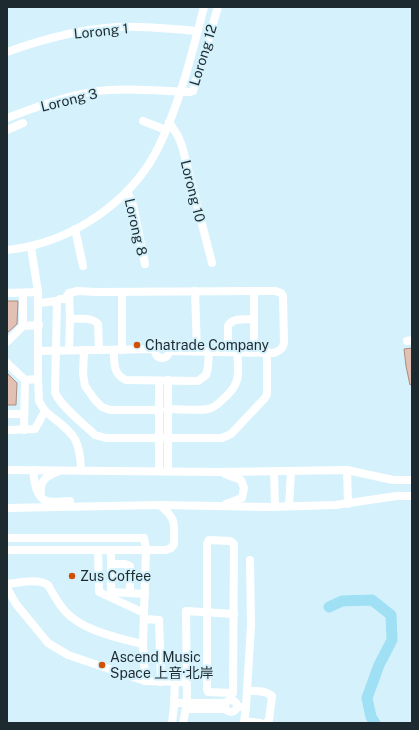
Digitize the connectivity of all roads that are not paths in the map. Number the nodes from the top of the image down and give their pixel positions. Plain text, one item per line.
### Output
1 (204, 7) edge
2 (218, 7) edge
3 (198, 31) junction
4 (7, 52) edge
5 (180, 92) junction
6 (7, 118) edge
7 (143, 121) dead end
8 (23, 123) dead end
9 (168, 126) junction
10 (7, 130) edge
11 (127, 191) junction
12 (75, 230) junction
13 (31, 247) junction
14 (7, 250) edge
15 (212, 263) dead end
16 (145, 264) dead end
17 (83, 266) dead end
18 (254, 291) junction
19 (7, 292) edge
20 (38, 292) junction
21 (122, 292) junction
22 (196, 292) junction
23 (23, 293) junction
24 (69, 293) junction
25 (57, 301) junction
26 (39, 303) junction
27 (70, 319) junction
28 (254, 319) junction
29 (39, 325) junction
30 (23, 326) junction
31 (7, 342) edge
32 (57, 350) junction
33 (69, 350) junction
34 (84, 350) junction
35 (99, 350) junction
36 (118, 350) junction
37 (39, 351) junction
38 (197, 351) junction
39 (209, 351) junction
40 (228, 351) junction
41 (237, 352) junction
42 (254, 352) junction
43 (267, 352) junction
44 (7, 362) edge
45 (38, 379) junction
46 (25, 380) junction
47 (168, 380) junction
48 (159, 381) junction
49 (164, 409) junction
50 (46, 411) junction
51 (7, 414) edge
52 (24, 414) junction
53 (7, 430) edge
54 (24, 430) junction
55 (163, 438) junction
56 (7, 470) edge
57 (34, 470) junction
58 (61, 470) junction
59 (82, 470) junction
60 (347, 470) junction
61 (164, 471) junction
62 (274, 471) junction
63 (291, 471) junction
64 (218, 472) junction
65 (412, 480) edge
66 (41, 496) junction
67 (412, 496) edge
68 (348, 504) junction
69 (160, 505) junction
70 (127, 506) junction
71 (219, 506) junction
72 (275, 506) junction
73 (289, 506) junction
74 (7, 508) edge
75 (7, 538) edge
76 (25, 538) junction
77 (7, 550) edge
78 (25, 550) junction
79 (98, 550) junction
80 (111, 550) junction
81 (146, 550) junction
82 (250, 560) dead end
83 (111, 564) junction
84 (7, 584) edge
85 (7, 588) edge
86 (130, 593) junction
87 (145, 594) junction
88 (207, 613) junction
89 (234, 614) junction
90 (144, 616) junction
91 (143, 644) junction
92 (145, 681) junction
93 (175, 681) junction
94 (160, 682) junction
95 (186, 682) junction
96 (247, 691) junction
97 (234, 700) junction
98 (175, 703) junction
99 (187, 706) junction
100 (225, 706) junction
101 (246, 707) junction
102 (244, 722) edge
103 (172, 723) edge
104 (183, 723) edge
105 (260, 723) edge
106 (266, 723) edge

1 - 3 street
2 - 5 street, Lorong 12
3 - 4 street, Lorong 1
3 - 5 street
5 - 6 street, Lorong 3
5 - 9 street
7 - 9 street
8 - 10 street
9 - 11 street
9 - 15 street, Lorong 10
11 - 12 street
11 - 16 street, Lorong 8
12 - 13 street
12 - 17 street
13 - 14 street
13 - 20 street
18 - 22 street
18 - 28 street
18 - 43 street
19 - 23 street
20 - 23 street
20 - 26 street
21 - 22 street
21 - 24 street
21 - 36 street
22 - 38 street
23 - 30 street
24 - 25 street
24 - 27 street
25 - 26 street
25 - 32 street
26 - 29 street
27 - 33 street
27 - 35 street
28 - 40 street
28 - 42 street
29 - 30 street
29 - 37 street
30 - 31 street
32 - 33 street
32 - 37 street
32 - 55 street
33 - 34 street
34 - 35 street
34 - 49 street
35 - 36 street
36 - 38 street
36 - 48 street
37 - 45 street
38 - 39 street
39 - 40 street
39 - 47 street
40 - 41 street
41 - 42 street
41 - 49 street
42 - 43 street
43 - 55 street
44 - 46 street
45 - 46 street
45 - 50 street
46 - 52 street
47 - 48 street
47 - 49 street
48 - 49 street
49 - 55 street
50 - 54 street
50 - 59 street
51 - 52 street
52 - 54 street
53 - 54 street
55 - 61 street
56 - 57 street
57 - 58 street
57 - 66 street
58 - 59 street
58 - 66 street
59 - 61 street
60 - 63 street
60 - 65 street
60 - 68 street
61 - 64 street
62 - 63 street
62 - 64 street
62 - 72 street
63 - 73 street
64 - 71 street
66 - 70 street
67 - 68 street
68 - 73 street
69 - 70 street
69 - 71 street
69 - 81 street
70 - 74 street
71 - 72 street
72 - 73 street
75 - 76 street
76 - 78 street
76 - 81 street
77 - 78 street
78 - 79 street
79 - 80 street
79 - 90 street
80 - 81 street
80 - 83 street
81 - 87 street
82 - 96 street
83 - 86 street
83 - 86 street
84 - 91 street
85 - 92 street
86 - 87 street
87 - 90 street
88 - 89 street
88 - 89 street
88 - 95 street
88 - 97 street
89 - 97 street
90 - 91 street
90 - 94 street
91 - 92 street
92 - 94 street
93 - 94 street
93 - 95 street
93 - 98 street
95 - 99 street
96 - 101 street
96 - 106 street
97 - 100 street
97 - 100 street
97 - 101 street
98 - 99 street
98 - 103 street
99 - 100 street
99 - 104 street
101 - 102 street
102 - 105 street

